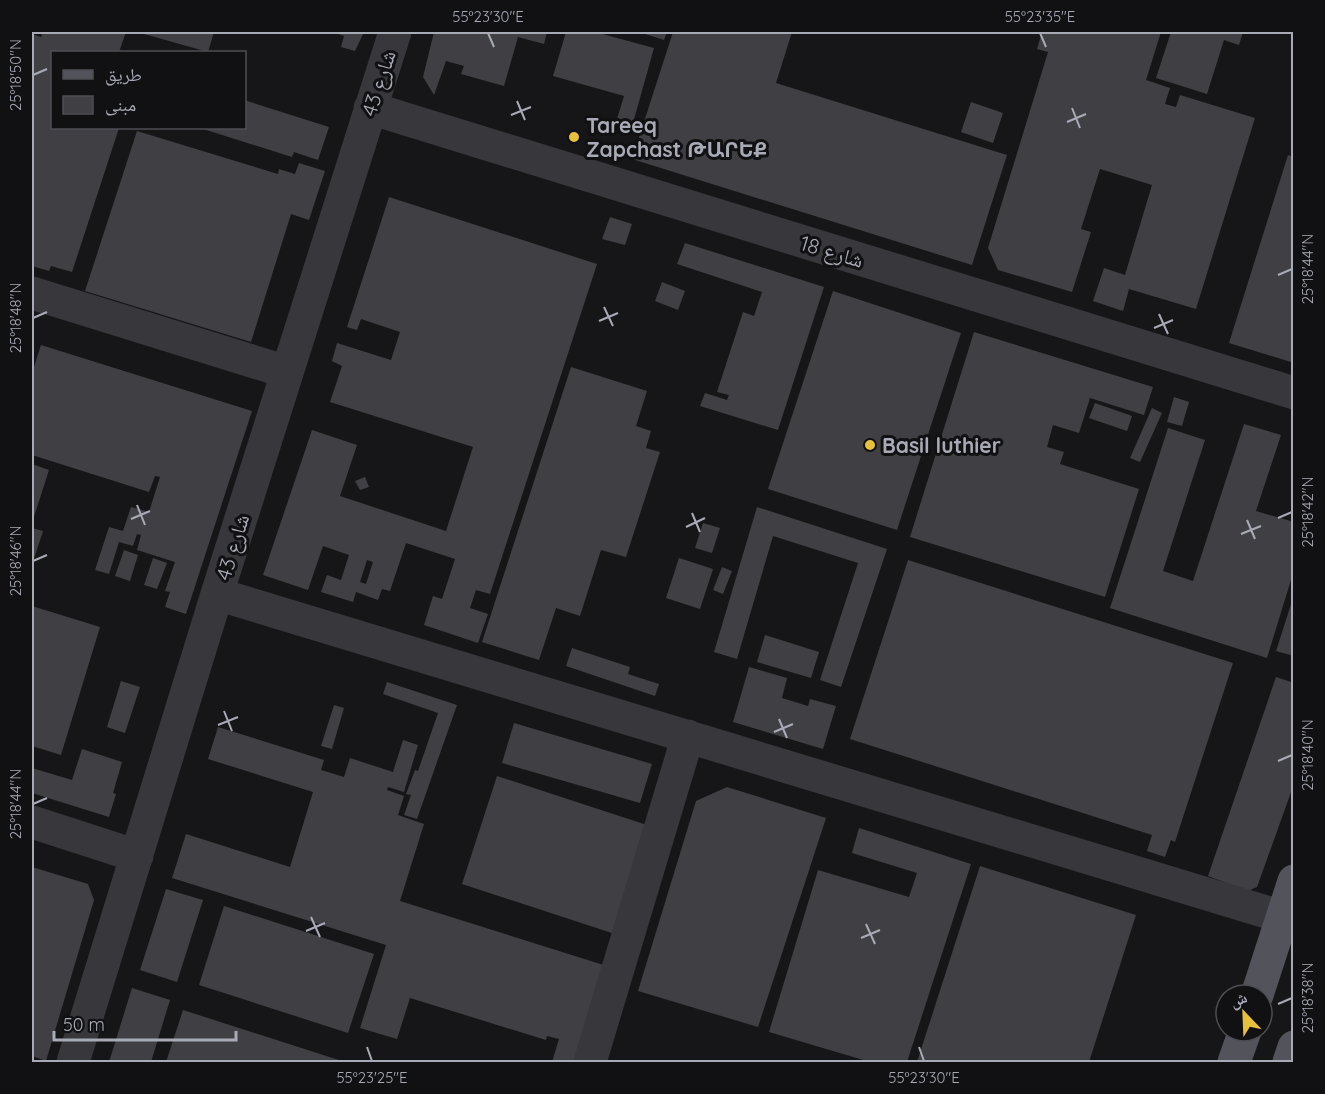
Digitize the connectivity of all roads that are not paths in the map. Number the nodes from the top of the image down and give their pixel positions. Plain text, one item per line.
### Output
1 (395, 32) edge
2 (370, 108) junction
3 (32, 293) edge
4 (287, 372) junction
5 (1293, 393) edge
6 (217, 594) junction
7 (688, 736) junction
8 (32, 822) edge
9 (137, 856) junction
10 (1293, 881) edge
11 (1283, 917) junction
12 (1261, 983) edge
13 (1241, 1043) edge
14 (1293, 1047) edge
15 (73, 1062) edge
16 (590, 1062) edge
17 (1234, 1062) edge
18 (1289, 1062) edge

1 - 2 street, شارع 43
2 - 4 street, شارع 43
2 - 5 street, شارع 18
3 - 4 street
4 - 6 street, شارع 43
6 - 7 street
6 - 9 street, شارع 43
7 - 11 street
7 - 16 street
8 - 9 street
9 - 15 street, شارع 43
10 - 11 main road
11 - 12 main road
13 - 17 main road
14 - 18 main road

